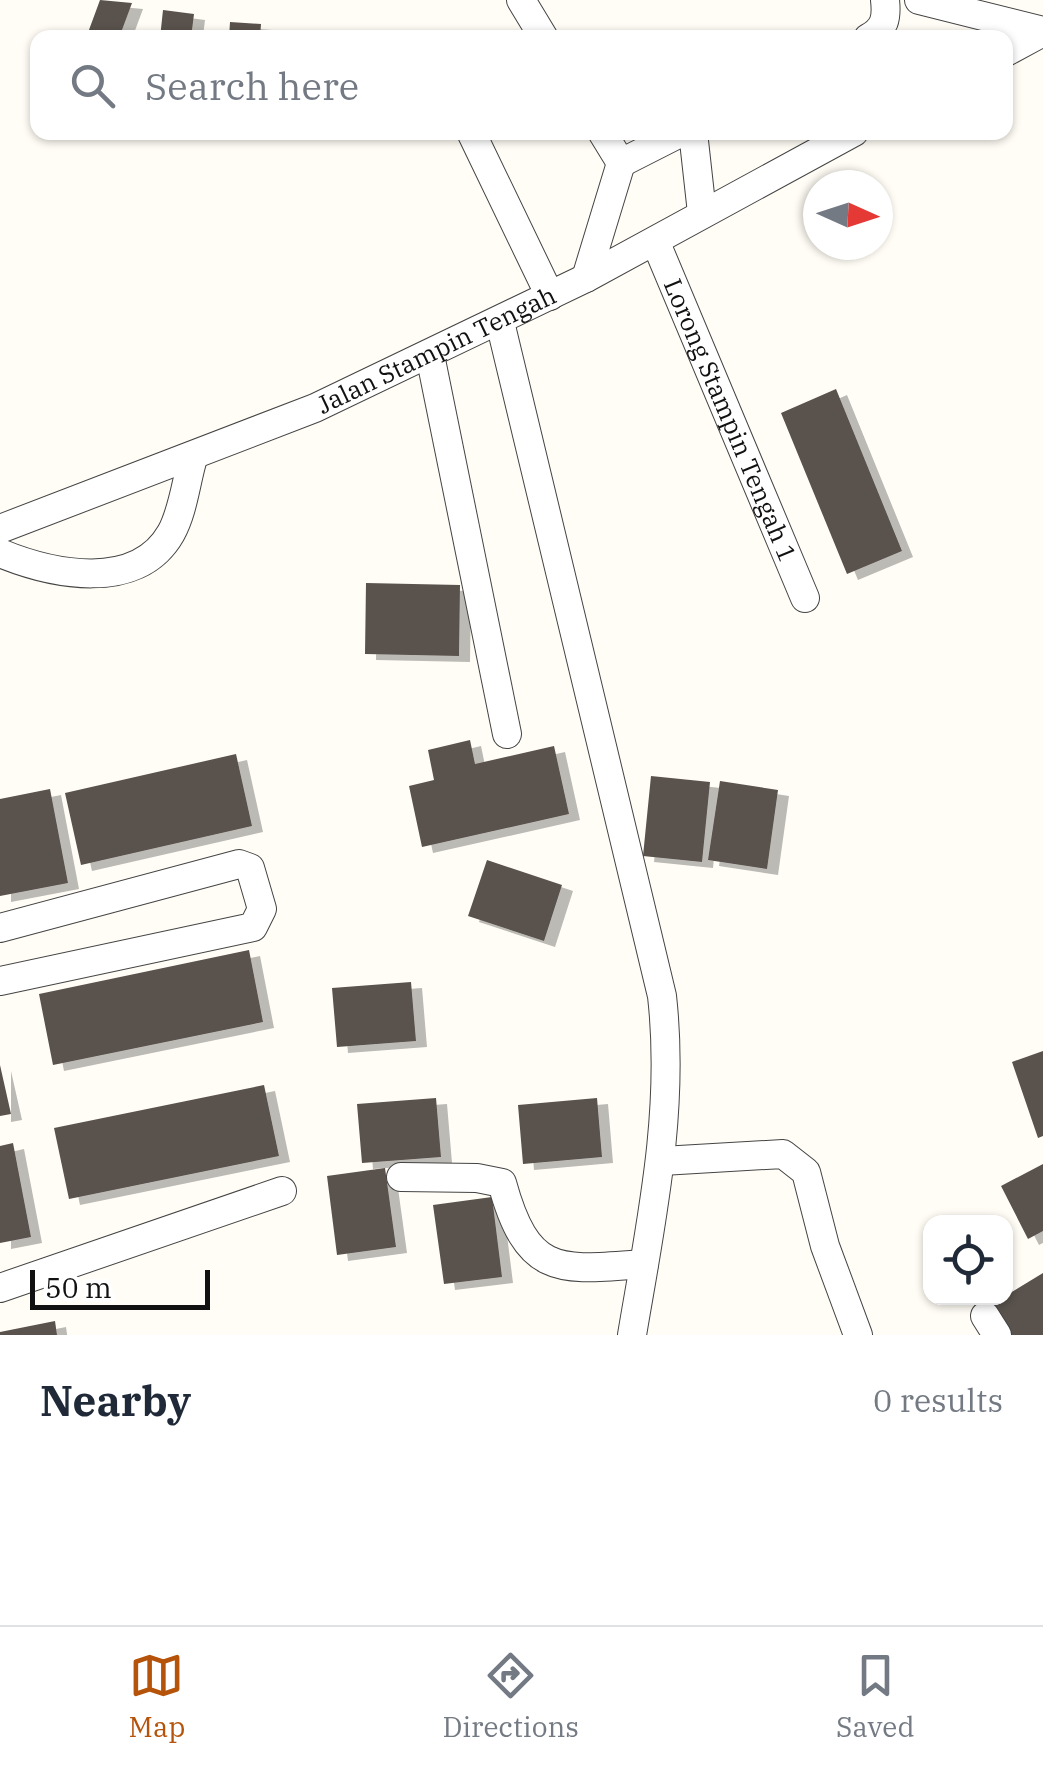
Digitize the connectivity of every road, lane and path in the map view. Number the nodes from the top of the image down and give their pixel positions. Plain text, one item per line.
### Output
1 (521, 0) edge
2 (885, 0) edge
3 (919, 0) edge
4 (539, 30) edge
5 (880, 30) edge
6 (1043, 32) edge
7 (1013, 48) edge
8 (474, 140) edge
9 (607, 140) edge
10 (666, 140) edge
11 (694, 140) edge
12 (839, 140) edge
13 (621, 163) junction
14 (702, 213) junction
15 (656, 243) junction
16 (586, 278) junction
17 (550, 296) junction
18 (500, 322) junction
19 (430, 355) junction
20 (193, 458) junction
21 (0, 529) edge
22 (0, 553) edge
23 (805, 598) dead end
24 (507, 734) dead end
25 (0, 928) edge
26 (0, 982) edge
27 (662, 1162) junction
28 (401, 1177) dead end
29 (282, 1191) dead end
30 (644, 1264) junction
31 (0, 1288) edge
32 (632, 1335) edge
33 (858, 1335) edge

1 - 4 street
2 - 5 street
3 - 6 street
6 - 7 street
8 - 17 street
9 - 13 street
10 - 13 street
11 - 14 street
12 - 14 street, Jalan Stampin Tengah
13 - 16 street
14 - 15 street, Jalan Stampin Tengah
15 - 16 street, Jalan Stampin Tengah
15 - 23 street, Lorong Stampin Tengah 1
16 - 17 street, Jalan Stampin Tengah
17 - 18 street, Jalan Stampin Tengah
18 - 19 street, Jalan Stampin Tengah
18 - 27 street
19 - 20 street, Jalan Stampin Tengah
19 - 24 street
20 - 21 street, Jalan Stampin Tengah
20 - 22 street
25 - 26 street
27 - 30 street
27 - 33 street
28 - 30 street
29 - 31 street
30 - 32 street

